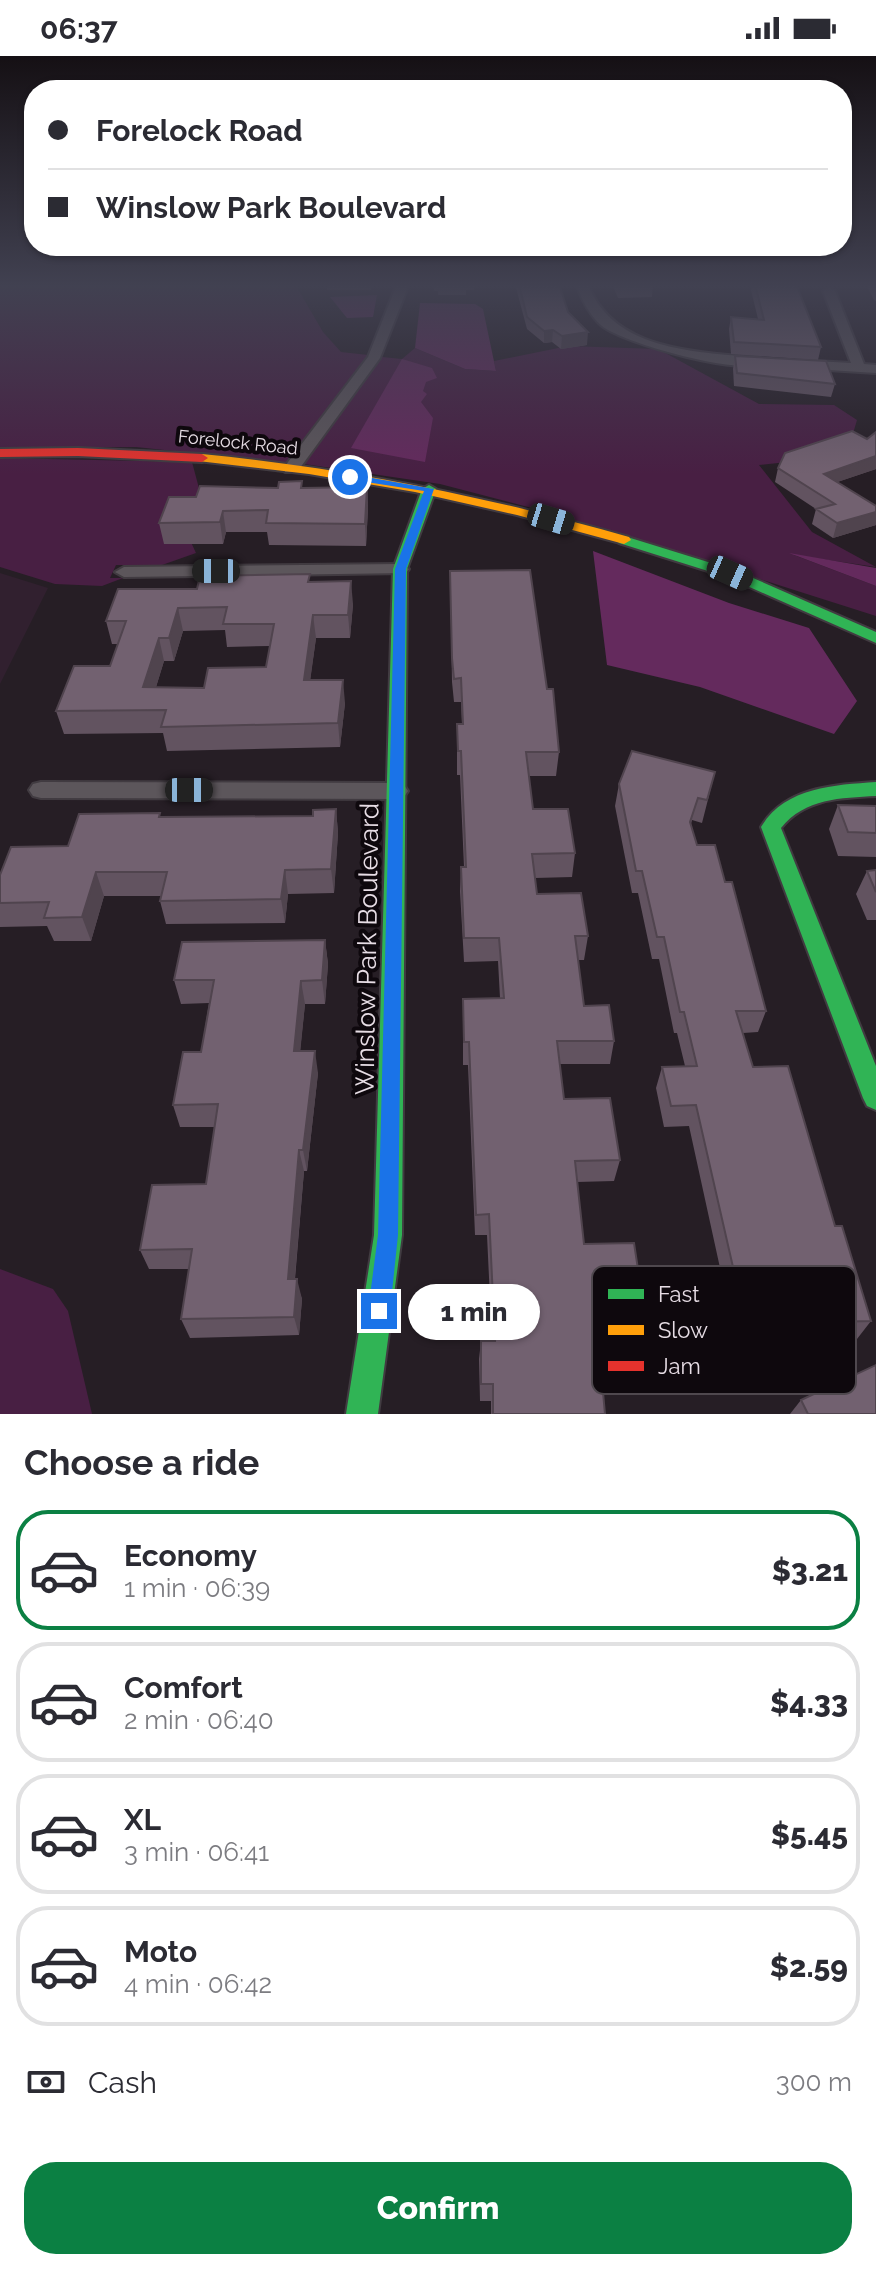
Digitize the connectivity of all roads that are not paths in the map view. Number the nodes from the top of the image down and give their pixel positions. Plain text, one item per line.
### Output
1 (378, 347) edge
2 (664, 347) edge
3 (851, 347) edge
4 (859, 367) junction
5 (876, 369) edge
6 (0, 453) edge
7 (291, 469) junction
8 (429, 489) junction
9 (400, 569) junction
10 (124, 572) dead end
11 (876, 638) edge
12 (876, 789) edge
13 (41, 790) dead end
14 (396, 791) junction
15 (876, 1098) edge
16 (362, 1414) edge

1 - 7 street
2 - 4 street
3 - 4 street
4 - 5 street
6 - 7 street, Forelock Road
7 - 8 street, Forelock Road
8 - 9 street, Winslow Park Boulevard
8 - 11 street, Forelock Road
9 - 10 street
9 - 14 street, Winslow Park Boulevard
12 - 15 street
13 - 14 street
14 - 16 street, Winslow Park Boulevard

